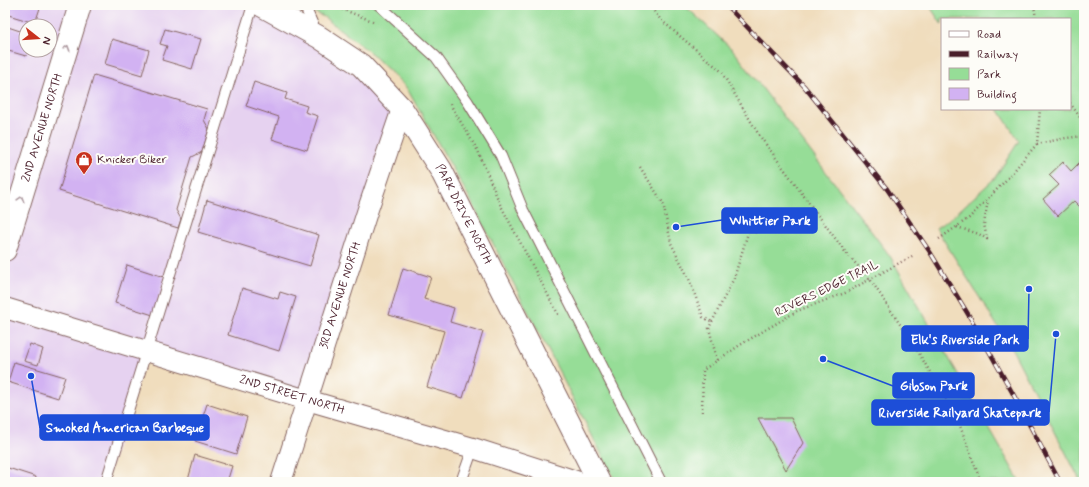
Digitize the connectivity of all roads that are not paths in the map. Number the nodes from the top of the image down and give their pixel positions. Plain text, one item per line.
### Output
1 (80, 5) edge
2 (253, 5) edge
3 (261, 5) edge
4 (307, 5) edge
5 (379, 5) edge
6 (319, 37) junction
7 (402, 109) junction
8 (5, 250) edge
9 (5, 308) edge
10 (146, 351) junction
11 (307, 400) junction
12 (473, 448) junction
13 (106, 482) edge
14 (281, 482) edge
15 (461, 482) edge
16 (579, 482) edge
17 (599, 482) edge
18 (661, 482) edge

8 -> 1 street, 2ND AVENUE NORTH
2 - 10 lane
3 - 6 street, PARK DRIVE NORTH
4 - 6 lane
5 - 18 lane
6 - 7 street, PARK DRIVE NORTH
7 - 11 street, 3RD AVENUE NORTH
7 - 17 street, PARK DRIVE NORTH
9 - 10 street, 2ND STREET NORTH
10 - 11 street, 2ND STREET NORTH
10 - 13 lane
11 - 12 street, 2ND STREET NORTH
11 - 14 street, 3RD AVENUE NORTH
12 - 15 lane
12 - 16 street, 2ND STREET NORTH

